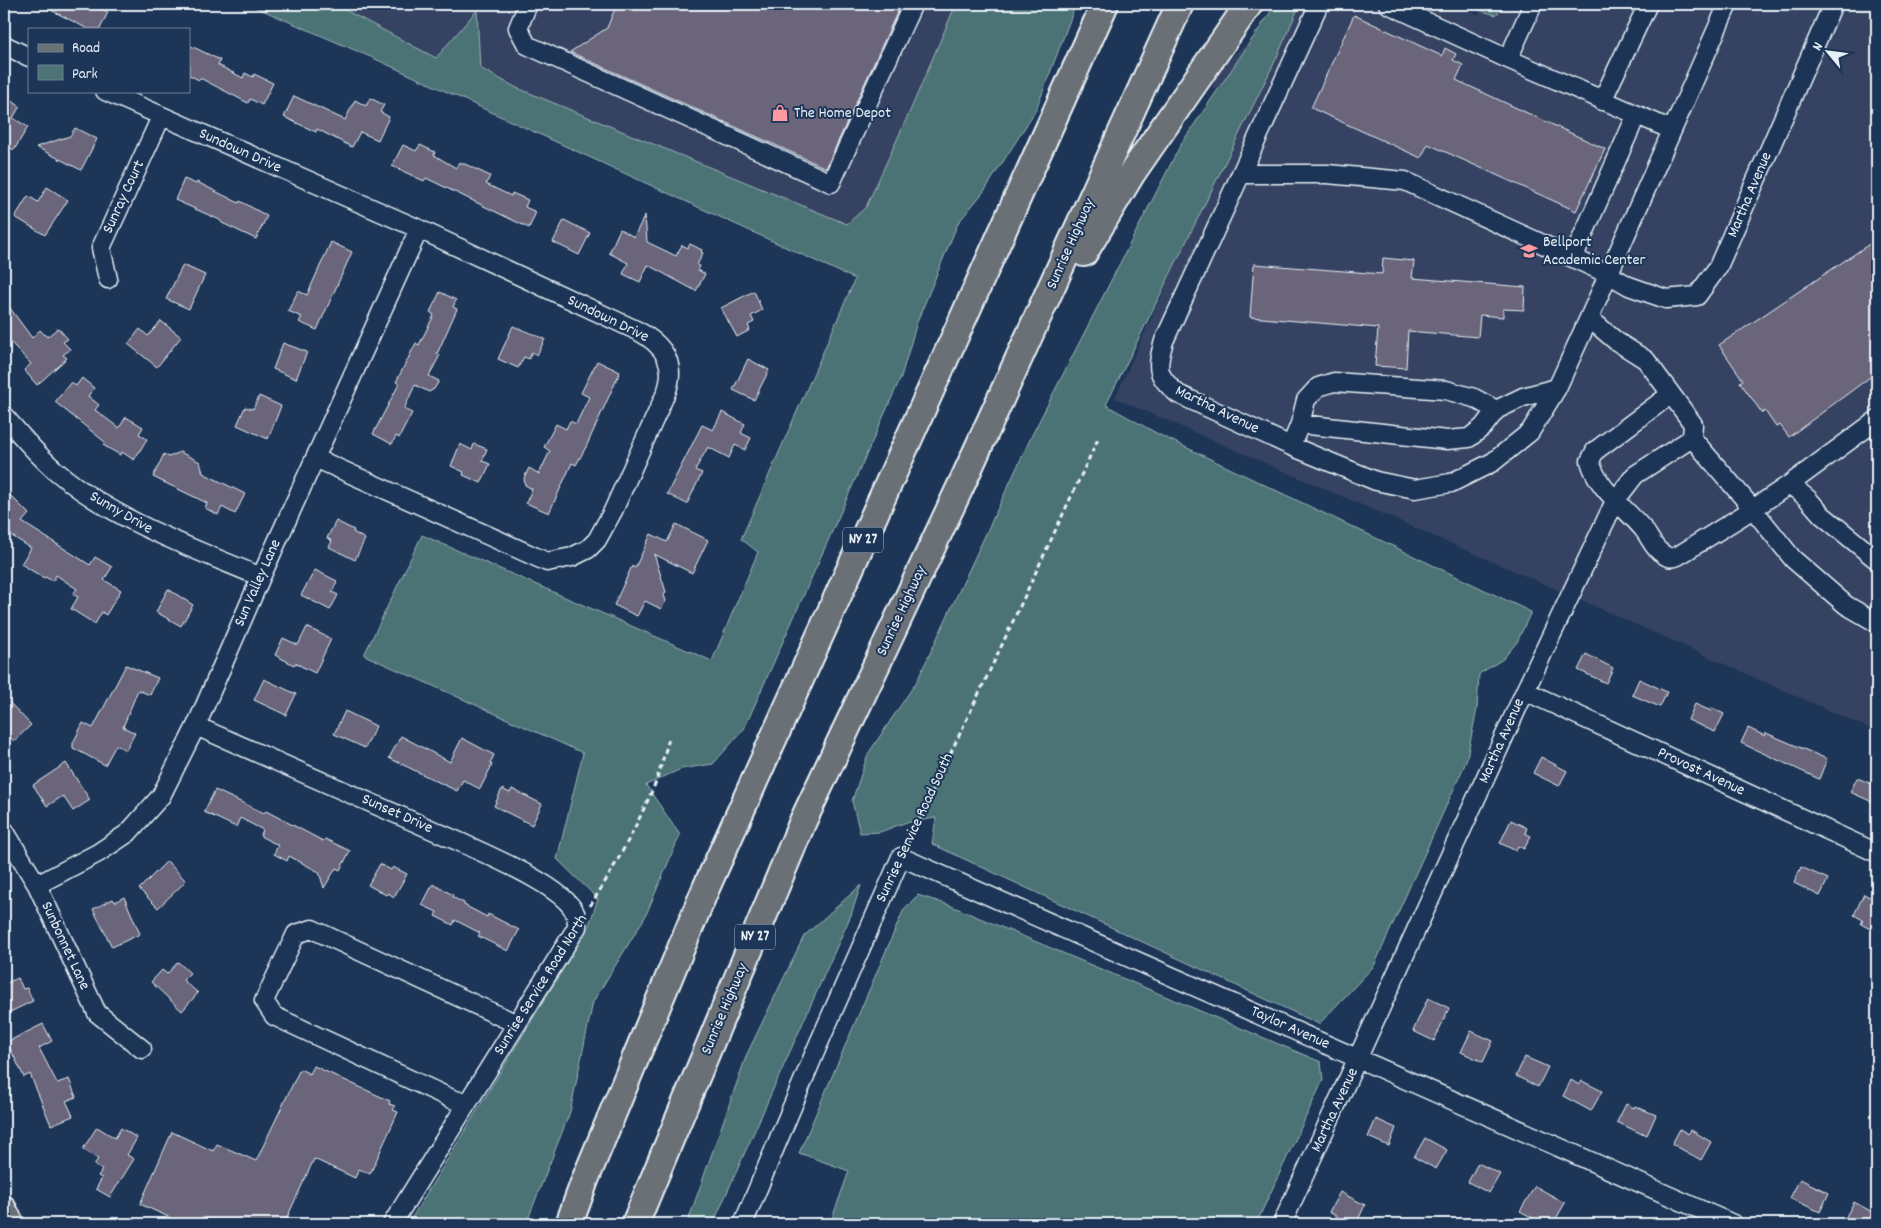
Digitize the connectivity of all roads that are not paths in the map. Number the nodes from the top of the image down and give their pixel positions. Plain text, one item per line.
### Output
1 (528, 4) edge
2 (913, 4) edge
3 (1105, 4) edge
4 (1180, 4) edge
5 (1249, 4) edge
6 (1318, 4) edge
7 (1388, 4) edge
8 (1533, 4) edge
9 (1648, 4) edge
10 (1728, 4) edge
11 (1833, 4) edge
12 (4, 45) edge
13 (28, 57) edge
14 (1508, 59) junction
15 (107, 92) edge
16 (1602, 101) junction
17 (1636, 116) junction
18 (161, 117) junction
19 (1672, 130) junction
20 (1241, 174) junction
21 (419, 229) junction
22 (1573, 258) junction
23 (1608, 274) junction
24 (108, 280) dead end
25 (1588, 318) junction
26 (1557, 388) junction
27 (1671, 394) junction
28 (1496, 410) junction
29 (4, 416) edge
30 (1877, 420) edge
31 (1300, 424) junction
32 (1692, 438) junction
33 (1291, 446) junction
34 (315, 458) junction
35 (964, 480) junction
36 (1790, 484) junction
37 (1615, 501) junction
38 (1753, 509) junction
39 (1877, 560) edge
40 (261, 577) junction
41 (1877, 623) edge
42 (1525, 691) junction
43 (196, 726) junction
44 (4, 830) edge
45 (1877, 853) edge
46 (901, 857) joint
47 (37, 885) junction
48 (577, 927) joint
49 (516, 1024) junction
50 (142, 1049) dead end
51 (1358, 1058) junction
52 (466, 1103) junction
53 (585, 1180) junction
54 (4, 1207) edge
55 (12, 1224) edge
56 (392, 1224) edge
57 (559, 1224) edge
58 (569, 1224) edge
59 (635, 1224) edge
60 (743, 1224) edge
61 (1282, 1224) edge
62 (1733, 1224) edge

1 - 2 street
3 - 53 highway, NY 27
4 - 35 highway, Sunrise Highway / NY 27
5 - 35 highway
6 - 20 street, Martha Avenue
7 - 14 street
8 - 14 street
9 - 16 street
10 - 19 street, Martha Avenue
11 - 23 street, Martha Avenue
12 - 13 street
14 - 16 street
15 - 18 street, Sundown Drive
16 - 17 street
17 - 19 street
17 - 22 street
18 - 21 street, Sundown Drive
18 - 24 street, Sunray Court
19 - 23 street, Martha Avenue
20 - 22 street
20 - 33 street, Martha Avenue
21 - 34 street, Sun Valley Lane
21 - 34 street, Sundown Drive
22 - 23 street
23 - 25 street, Martha Avenue
25 - 26 street, Martha Avenue
25 - 27 street
26 - 28 street
26 - 33 street, Martha Avenue
27 - 32 street
27 - 37 street
28 - 31 street
28 - 31 street
29 - 40 street, Sunny Drive
30 - 36 street
31 - 33 street
32 - 37 street, Martha Avenue
32 - 38 street
34 - 40 street, Sun Valley Lane
35 - 59 highway, Sunrise Highway / NY 27
36 - 38 street
36 - 39 street
37 - 38 street
37 - 42 street, Martha Avenue
38 - 41 street
40 - 43 street, Sun Valley Lane
42 - 45 street, Provost Avenue
42 - 51 street, Martha Avenue
43 - 47 street, Sun Valley Lane
43 - 48 street, Sunset Drive
44 - 47 street, Sunbonnet Lane
46 - 51 street, Taylor Avenue
46 - 60 street, Sunrise Service Road South
47 - 50 street, Sunbonnet Lane
48 - 49 street, Sunrise Service Road North
49 - 52 street, Sunrise Service Road North
49 - 52 street
51 - 61 street, Martha Avenue
51 - 62 street, Taylor Avenue
52 - 56 street, Sunrise Service Road North
53 - 57 highway
53 - 58 highway, NY 27
54 - 55 main road

